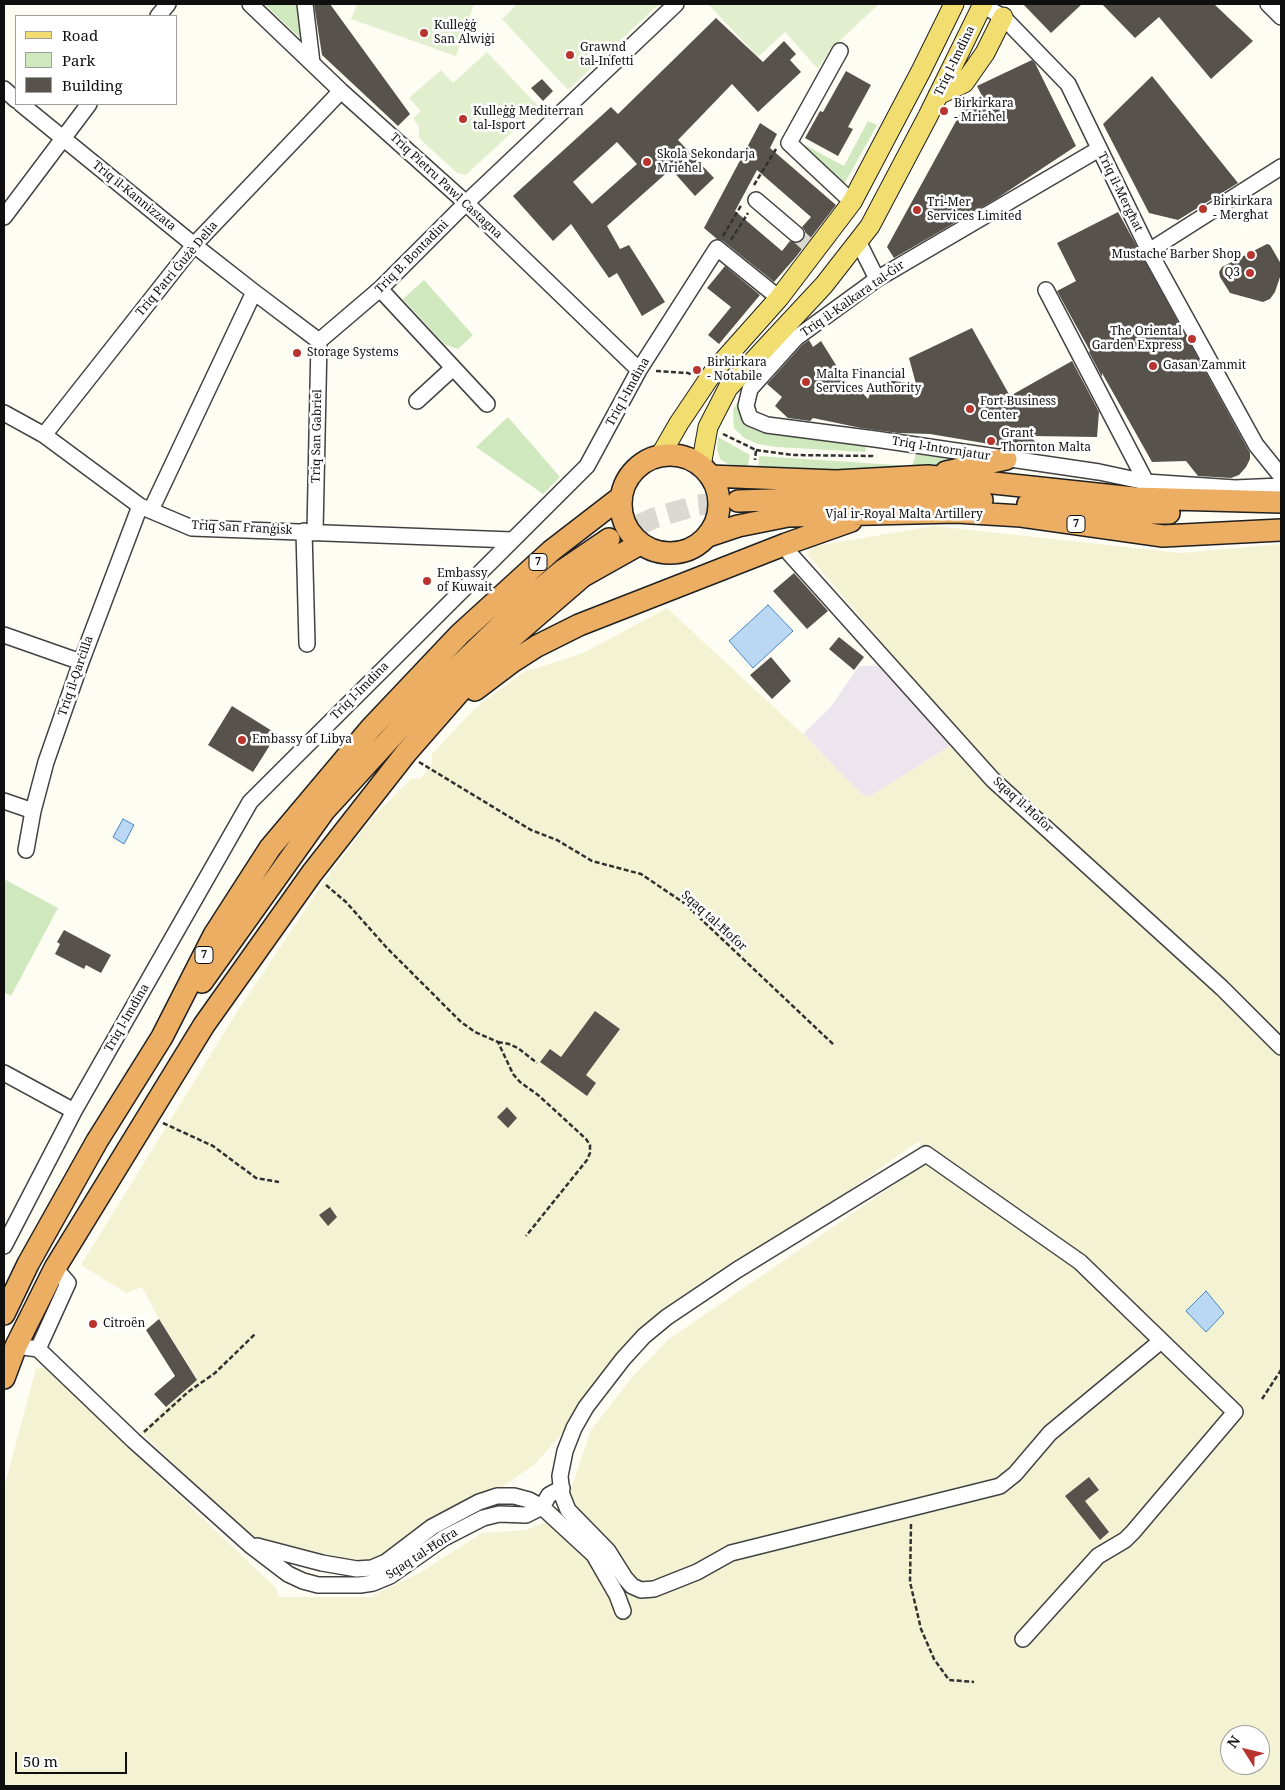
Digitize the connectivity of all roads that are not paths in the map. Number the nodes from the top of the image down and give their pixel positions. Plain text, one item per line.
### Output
1 (168, 4) edge
2 (250, 4) edge
3 (305, 4) edge
4 (676, 4) edge
5 (954, 4) edge
6 (978, 4) edge
7 (1268, 4) edge
8 (159, 15) edge
9 (1002, 17) junction
10 (1281, 17) edge
11 (840, 51) dead end
12 (312, 63) junction
13 (921, 71) junction
14 (4, 89) edge
15 (341, 91) junction
16 (938, 95) junction
17 (15, 99) edge
18 (22, 105) edge
19 (89, 105) edge
20 (63, 138) junction
21 (1099, 149) junction
22 (1281, 167) edge
23 (756, 200) road end
24 (852, 202) junction
25 (466, 203) junction
26 (4, 217) edge
27 (858, 241) junction
28 (806, 243) junction
29 (194, 244) junction
30 (1149, 250) junction
31 (877, 279) junction
32 (380, 290) junction
33 (1046, 290) dead end
34 (254, 292) junction
35 (779, 298) junction
36 (319, 341) junction
37 (453, 368) junction
38 (639, 370) junction
39 (750, 389) joint
40 (417, 401) dead end
41 (486, 404) dead end
42 (4, 413) edge
43 (44, 435) junction
44 (660, 456) junction
45 (1006, 459) junction
46 (705, 471) junction
47 (928, 476) junction
48 (1281, 476) edge
49 (1146, 482) junction
50 (1281, 486) edge
51 (622, 492) junction
52 (738, 501) tunnel mouth
53 (1281, 502) edge
54 (146, 508) junction
55 (1281, 508) edge
56 (870, 515) junction
57 (1281, 530) edge
58 (309, 531) junction
59 (708, 536) junction
60 (609, 539) tunnel mouth
61 (512, 540) junction
62 (640, 544) junction
63 (786, 544) junction
64 (4, 635) edge
65 (307, 644) dead end
66 (81, 662) junction
67 (411, 748) junction
68 (4, 801) edge
69 (33, 811) junction
70 (26, 850) dead end
71 (162, 1037) junction
72 (1281, 1047) edge
73 (4, 1073) edge
74 (74, 1111) junction
75 (4, 1246) edge
76 (55, 1268) junction
77 (4, 1314) edge
78 (1161, 1342) junction
79 (16, 1346) junction
80 (38, 1349) junction
81 (4, 1378) edge
82 (562, 1488) junction
83 (542, 1508) junction
84 (250, 1545) junction
85 (623, 1611) dead end
86 (1023, 1639) dead end

1 - 8 street
2 - 12 street, Triq Pietru Pawl Castagna
3 - 12 street
4 - 25 street, Triq B. Bontadini
5 - 13 main road, Triq l-Imdina
6 - 9 street, Triq il-Mergħat
6 - 13 main road
6 - 16 main road, Triq l-Imdina
7 - 10 street
9 - 16 main road
9 - 21 street, Triq il-Mergħat
11 - 24 street
12 - 15 street, Triq Pietru Pawl Castagna
13 - 24 main road, Triq l-Imdina
14 - 17 street
15 - 25 street, Triq Pietru Pawl Castagna
15 - 29 street, Triq Patri Ġużè Delia
16 - 27 main road, Triq l-Imdina
18 - 20 street, Triq il-Kannizzata
19 - 20 street
20 - 26 street
20 - 29 street, Triq il-Kannizzata
21 - 30 street, Triq il-Mergħat
21 - 31 street, Triq il-Kalkara tal-Ġir
22 - 30 street
23 - 28 street
24 - 28 main road, Triq l-Imdina
25 - 32 street, Triq B. Bontadini
25 - 38 street, Triq Pietru Pawl Castagna
27 - 31 street
27 - 46 main road, Triq l-Imdina
28 - 35 main road, Triq l-Imdina
29 - 34 street, Triq il-Kannizzata
29 - 43 street, Triq Patri Ġużè Delia
30 - 48 street, Triq il-Mergħat
31 - 39 street, Triq il-Kalkara tal-Ġir
32 - 36 street, Triq B. Bontadini
32 - 37 street
33 - 49 street
34 - 36 street, Triq il-Kannizzata
34 - 54 street, Triq il-Qarċilla
35 - 38 street, Triq l-Imdina
35 - 44 main road, Triq l-Imdina
36 - 58 street, Triq San Gabriel
37 - 40 street
37 - 41 street
38 - 61 street, Triq l-Imdina
39 - 45 street, Triq l-Intornjatur
42 - 43 street, Triq San Franġisk
43 - 54 street, Triq San Franġisk
44 - 46 highway
44 - 51 highway
45 - 47 highway
45 - 49 street, Triq l-Intornjatur
46 - 47 highway
46 - 59 highway
47 - 53 highway
49 - 50 street, Triq l-Intornjatur
51 - 62 highway
51 - 71 highway, 7
52 - 55 highway, Vjal ir-Royal Malta Artillery / 7
54 - 58 street, Triq San Franġisk
54 - 66 street, Triq il-Qarċilla
56 - 57 highway, Vjal ir-Royal Malta Artillery / 7
56 - 59 highway, Vjal ir-Royal Malta Artillery
56 - 63 highway
58 - 61 street, Triq San Franġisk
58 - 65 street, Triq San Gabriel
59 - 62 highway
60 - 71 highway, 7
61 - 74 street, Triq l-Imdina
62 - 67 highway
63 - 67 highway
63 - 72 street, Sqaq il-Ħofor
64 - 66 street
66 - 69 street, Triq il-Qarċilla
67 - 76 highway
68 - 69 street
69 - 70 street, Triq il-Qarċilla
71 - 77 highway, 7
73 - 74 street
74 - 75 street, Triq l-Imdina
76 - 79 highway
76 - 80 street
78 - 82 street
78 - 82 street
78 - 86 street
79 - 80 street
79 - 81 highway
80 - 84 street, Sqaq tal-Ħofra
82 - 83 street
83 - 84 street, Sqaq tal-Ħofra
83 - 84 street, Sqaq tal-Ħofra
83 - 85 street, Sqaq tal-Ħofra

